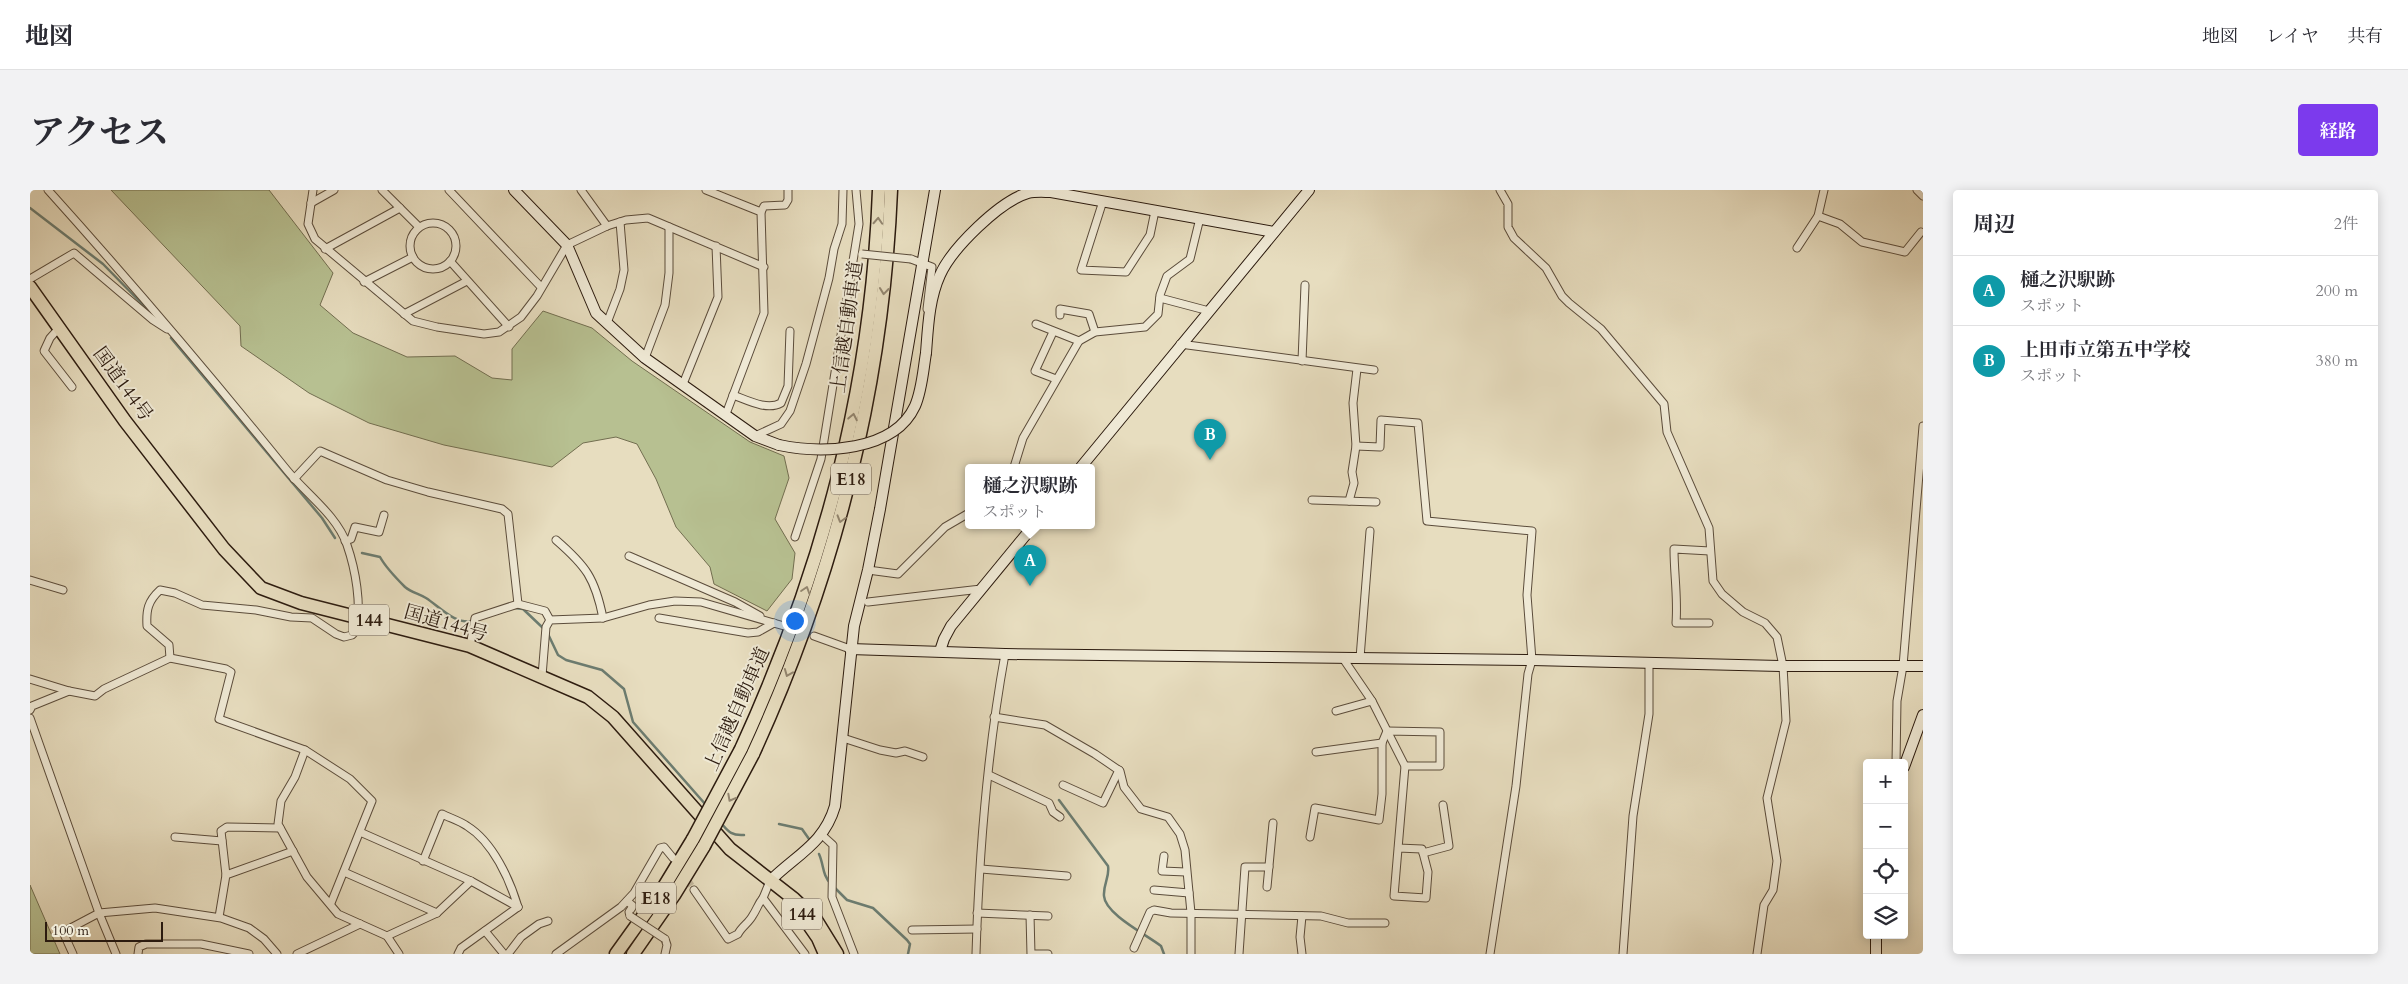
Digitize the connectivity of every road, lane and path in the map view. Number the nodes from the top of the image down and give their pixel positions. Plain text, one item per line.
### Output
1 (48, 190) edge
2 (313, 190) edge
3 (334, 190) edge
4 (382, 190) edge
5 (449, 190) edge
6 (514, 190) edge
7 (581, 190) edge
8 (706, 190) edge
9 (788, 190) edge
10 (843, 190) edge
11 (856, 190) edge
12 (879, 190) edge
13 (891, 190) edge
14 (935, 190) edge
15 (1309, 190) edge
16 (1500, 190) edge
17 (1824, 190) edge
18 (1917, 190) edge
19 (1923, 196) edge
20 (1102, 201) junction
21 (311, 203) junction
22 (400, 208) junction
23 (1155, 211) junction
24 (761, 212) junction
25 (1818, 216) junction
26 (1200, 218) junction
27 (620, 222) junction
28 (607, 226) junction
29 (419, 227) junction
30 (669, 227) junction
31 (1922, 231) edge
32 (1274, 232) junction
33 (567, 245) junction
34 (716, 246) junction
35 (1797, 248) dead end
36 (325, 249) junction
37 (858, 254) junction
38 (413, 257) junction
39 (450, 262) junction
40 (923, 262) junction
41 (764, 267) junction
42 (30, 279) edge
43 (467, 281) junction
44 (364, 282) junction
45 (1305, 285) dead end
46 (30, 287) edge
47 (541, 287) junction
48 (1160, 298) junction
49 (1208, 311) junction
50 (404, 314) junction
51 (1060, 315) dead end
52 (929, 317) junction
53 (607, 323) junction
54 (1036, 324) dead end
55 (509, 327) junction
56 (59, 328) junction
57 (790, 331) dead end
58 (1053, 332) junction
59 (1095, 332) junction
60 (174, 334) junction
61 (1079, 341) junction
62 (1180, 344) junction
63 (645, 358) junction
64 (1302, 361) junction
65 (1357, 369) junction
66 (1374, 370) dead end
67 (1056, 379) junction
68 (683, 384) junction
69 (72, 387) dead end
70 (733, 395) junction
71 (726, 414) junction
72 (1923, 426) edge
73 (755, 436) junction
74 (1356, 446) junction
75 (1015, 464) edge
76 (1083, 464) edge
77 (294, 479) junction
78 (1312, 500) dead end
79 (1349, 501) junction
80 (1376, 502) dead end
81 (384, 515) dead end
82 (965, 515) edge
83 (1031, 529) edge
84 (1370, 531) dead end
85 (795, 537) dead end
86 (556, 540) dead end
87 (345, 541) junction
88 (1710, 551) junction
89 (630, 556) dead end
90 (868, 570) junction
91 (30, 580) edge
92 (981, 589) junction
93 (63, 590) dead end
94 (868, 602) dead end
95 (518, 604) junction
96 (359, 618) junction
97 (603, 618) junction
98 (659, 618) dead end
99 (550, 620) junction
100 (774, 623) junction
101 (1709, 623) dead end
102 (784, 626) dead end
103 (814, 636) dead end
104 (470, 646) junction
105 (850, 648) junction
106 (940, 651) junction
107 (1005, 654) junction
108 (170, 658) junction
109 (1342, 658) junction
110 (1360, 658) junction
111 (1532, 660) junction
112 (1649, 663) junction
113 (1783, 666) junction
114 (1903, 666) junction
115 (1923, 666) edge
116 (542, 676) junction
117 (30, 678) edge
118 (69, 691) junction
119 (1372, 701) junction
120 (31, 707) edge
121 (1336, 711) dead end
122 (1923, 715) edge
123 (994, 717) junction
124 (30, 718) edge
125 (1387, 731) junction
126 (843, 738) junction
127 (1382, 743) junction
128 (305, 750) junction
129 (747, 751) junction
130 (1316, 752) dead end
131 (1896, 754) junction
132 (923, 757) dead end
133 (1892, 759) edge
134 (1896, 759) edge
135 (1907, 759) edge
136 (1405, 766) junction
137 (1119, 770) junction
138 (989, 774) junction
139 (1063, 785) dead end
140 (1443, 805) dead end
141 (1060, 817) dead end
142 (1273, 823) dead end
143 (280, 828) junction
144 (360, 832) junction
145 (822, 835) junction
146 (175, 837) dead end
147 (1310, 837) dead end
148 (222, 841) junction
149 (1398, 848) junction
150 (293, 851) junction
151 (1424, 853) junction
152 (1164, 856) dead end
153 (673, 858) tunnel mouth
154 (424, 861) junction
155 (1269, 867) junction
156 (980, 869) junction
157 (344, 872) junction
158 (1186, 872) junction
159 (226, 875) junction
160 (1067, 876) dead end
161 (471, 881) junction
162 (770, 881) junction
163 (1267, 887) dead end
164 (694, 890) tunnel mouth
165 (1154, 890) dead end
166 (1189, 893) junction
167 (763, 898) junction
168 (627, 901) junction
169 (331, 903) junction
170 (518, 907) junction
171 (1192, 912) junction
172 (99, 913) junction
173 (437, 913) junction
174 (977, 913) junction
175 (1241, 914) junction
176 (1030, 915) junction
177 (1048, 916) dead end
178 (1302, 916) junction
179 (219, 917) junction
180 (548, 921) dead end
181 (1385, 923) dead end
182 (360, 924) junction
183 (977, 929) junction
184 (912, 930) dead end
185 (485, 931) junction
186 (387, 936) junction
187 (1876, 939) edge
188 (1134, 948) dead end
189 (73, 954) edge
190 (116, 954) edge
191 (138, 954) edge
192 (249, 954) edge
193 (277, 954) edge
194 (297, 954) edge
195 (399, 954) edge
196 (458, 954) edge
197 (506, 954) edge
198 (556, 954) edge
199 (616, 954) edge
200 (633, 954) edge
201 (665, 954) edge
202 (805, 954) edge
203 (825, 954) edge
204 (837, 954) edge
205 (854, 954) edge
206 (976, 954) edge
207 (1048, 954) edge
208 (1191, 954) edge
209 (1239, 954) edge
210 (1302, 954) edge
211 (1490, 954) edge
212 (1623, 954) edge
213 (1757, 954) edge
214 (1876, 954) edge

1 - 60 street
2 - 21 street
3 - 21 street
4 - 22 street
5 - 47 street
6 - 33 street
7 - 28 street
8 - 24 street
9 - 24 street
10 - 73 street
11 - 37 street
129 -> 12 highway, 上信越自動車道 / E18
13 -> 129 highway, 上信越自動車道 / E18
14 - 40 street
15 - 32 street
16 - 88 street
17 - 25 street
18 - 19 street
20 - 23 street
20 - 23 street
20 - 52 street
21 - 36 street
22 - 29 street
22 - 36 street
23 - 26 street
24 - 41 street
25 - 31 street
25 - 35 street
26 - 32 street
26 - 48 street
27 - 28 street
27 - 30 street
27 - 53 street
28 - 33 street
29 - 38 street
29 - 39 street
30 - 34 street
30 - 63 street
32 - 49 street
33 - 47 street
33 - 53 street
34 - 41 street
34 - 68 street
36 - 44 street
37 - 40 street, bridge
37 - 85 street
38 - 39 street
38 - 44 street
39 - 43 street
40 - 52 street
40 - 90 street
41 - 70 street
42 - 60 street
43 - 50 street
43 - 55 street
44 - 50 street
45 - 64 street
46 - 56 highway, 国道144号 / 144
47 - 55 street
48 - 49 street
48 - 59 street
49 - 62 street
50 - 55 street
51 - 59 street
52 - 73 street, bridge
53 - 63 street
54 - 58 street
56 - 69 street
56 - 96 highway, 国道144号 / 144
57 - 70 street
58 - 61 street
58 - 67 street
59 - 61 street
60 - 77 street
61 - 67 street
62 - 64 street
62 - 76 street
63 - 68 street
64 - 65 street
65 - 66 street
65 - 74 street
67 - 75 street
68 - 71 street
70 - 71 street
71 - 73 street
72 - 114 street
74 - 79 street
74 - 111 street
77 - 87 street
77 - 95 street
78 - 79 street
79 - 80 street
81 - 87 street
82 - 90 street
83 - 92 street
84 - 110 street
86 - 97 street
87 - 96 street
88 - 101 street
88 - 113 street
89 - 100 street
90 - 105 street
91 - 93 street
92 - 94 street
92 - 106 street
95 - 99 street
95 - 104 street
96 - 104 highway, 国道144号 / 144
96 - 108 street
97 - 99 street
97 - 100 street
98 - 100 street
99 - 116 street
100 - 102 street
103 - 105 street
104 - 116 highway, 国道144号 / 144
105 - 106 street
105 - 126 street
106 - 107 street
107 - 109 street
107 - 123 street
108 - 118 street
108 - 128 street
109 - 110 street
109 - 119 street
110 - 111 street
111 - 112 street
111 - 211 street
112 - 113 street
112 - 212 street
113 - 114 street
113 - 213 street
114 - 115 street
114 - 131 street
116 - 162 highway, 国道144号 / 144
117 - 118 street
118 - 120 street
119 - 121 street
119 - 125 street
122 - 135 street
123 - 137 street
123 - 138 street
124 - 172 street
125 - 127 street
125 - 136 street
125 - 136 street
126 - 132 street
126 - 145 street
127 - 130 street
127 - 147 street
128 - 143 street
128 - 144 street
129 - 199 highway, 上信越自動車道 / E18, bridge
129 -> 200 highway, 上信越自動車道 / E18, bridge
131 - 133 street
131 - 134 street
136 - 149 street
137 - 139 street
137 - 158 street
138 - 141 street
138 - 156 street
140 - 151 street
142 - 155 street
143 - 148 street
143 - 150 street
144 - 154 street
144 - 157 street
145 - 162 street
145 - 205 street
146 - 148 street
148 - 159 street
149 - 151 street
149 - 151 street
150 - 159 street
150 - 169 street
152 - 158 street
153 - 168 street
154 - 161 street
154 - 170 street
155 - 163 street
155 - 175 street
156 - 160 street
156 - 174 street
157 - 169 street
157 - 173 street
158 - 166 street
159 - 179 street
161 - 170 street
161 - 173 street
162 - 167 street
162 - 203 highway, 国道144号 / 144
162 - 204 highway, 国道144号 / 144
164 - 167 street
165 - 166 street
166 - 171 street
167 - 202 street
168 - 198 street
168 - 201 street, bridge
169 - 182 street
170 - 185 street
171 - 175 street
171 - 188 street
171 - 208 street
172 - 179 street
172 - 189 street
172 - 190 street
173 - 186 street
174 - 176 street
174 - 183 street
175 - 178 street
175 - 209 street
176 - 177 street
176 - 207 street
178 - 181 street
178 - 210 street
179 - 193 street
180 - 197 street
182 - 186 street
182 - 194 street
183 - 184 street
183 - 206 street
185 - 196 street
185 - 197 street
186 - 195 street
187 - 214 street
191 - 192 street

